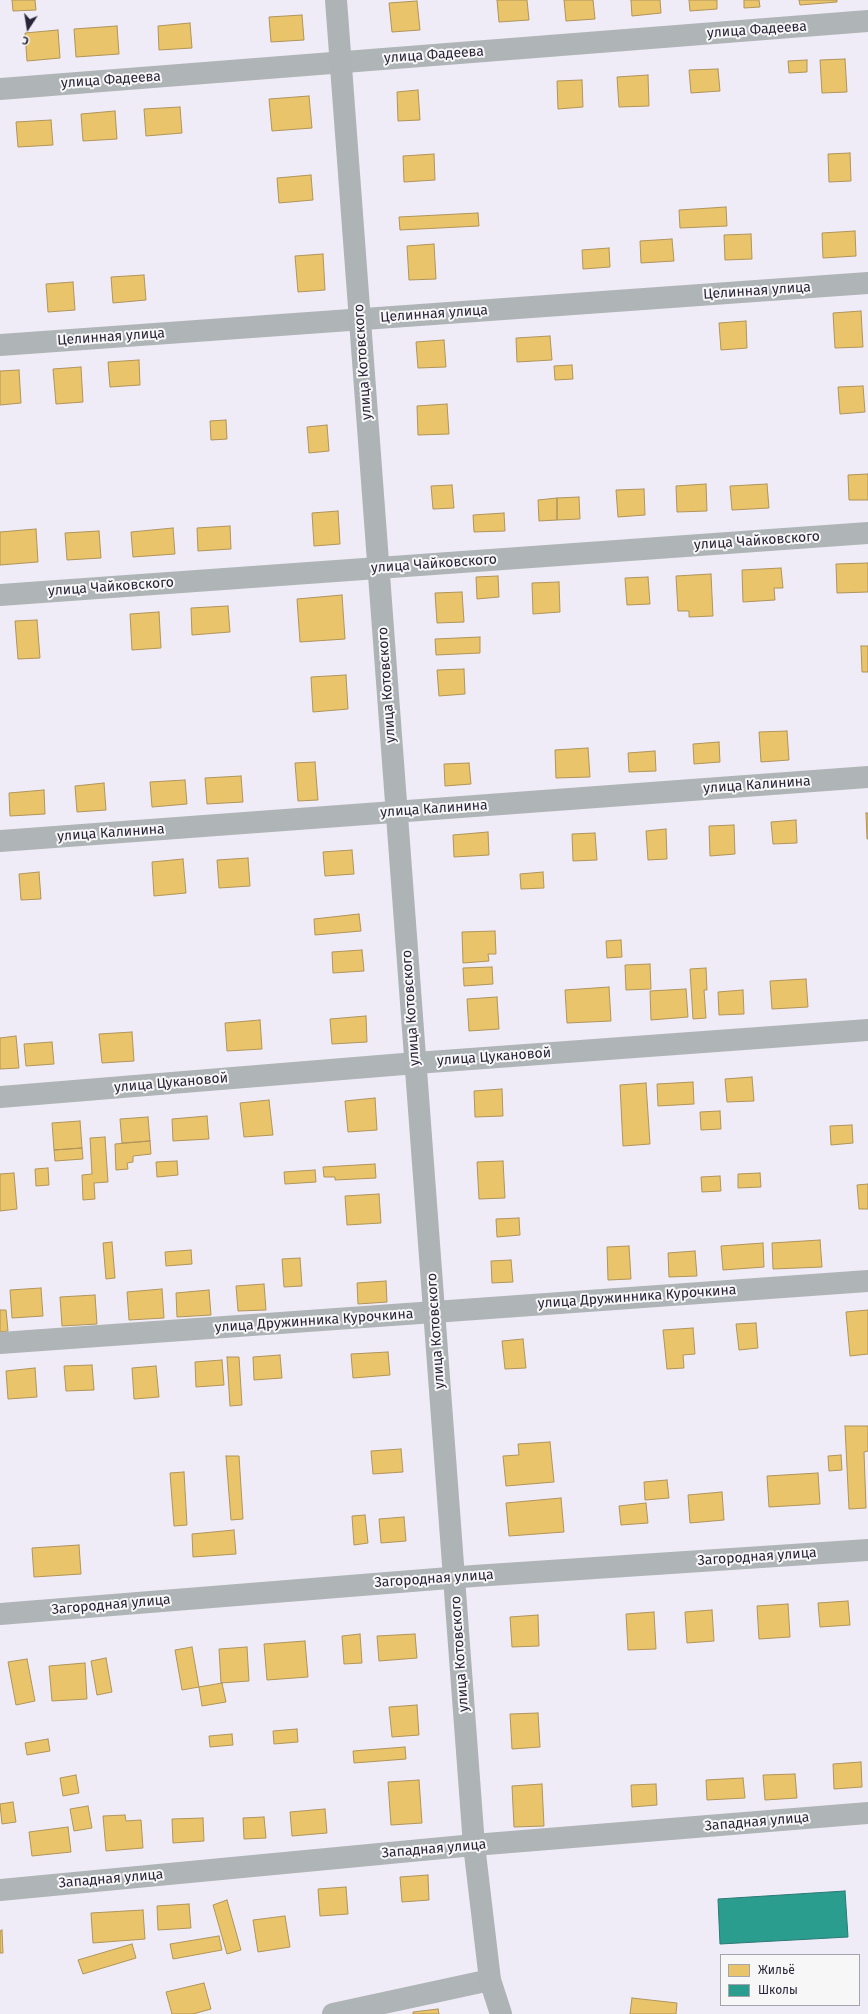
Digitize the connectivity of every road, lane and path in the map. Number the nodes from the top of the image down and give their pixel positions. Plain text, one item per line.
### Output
1 (336, 0) edge
2 (868, 22) edge
3 (340, 62) junction
4 (0, 89) edge
5 (868, 283) edge
6 (360, 319) junction
7 (0, 345) edge
8 (868, 533) edge
9 (378, 568) junction
10 (0, 595) edge
11 (868, 777) edge
12 (397, 812) junction
13 (0, 841) edge
14 (868, 1030) edge
15 (416, 1063) junction
16 (0, 1097) edge
17 (868, 1281) edge
18 (434, 1312) junction
19 (0, 1343) edge
20 (868, 1550) edge
21 (454, 1578) junction
22 (0, 1614) edge
23 (868, 1813) edge
24 (474, 1845) junction
25 (0, 1890) edge
26 (490, 1980) junction
27 (333, 2014) edge
28 (501, 2014) edge

1 - 3 street, улица Котовского
2 - 3 street, улица Фадеева
3 - 4 street, улица Фадеева
3 - 6 street, улица Котовского
5 - 6 street, Целинная улица
6 - 7 street, Целинная улица
6 - 9 street, улица Котовского
8 - 9 street, улица Чайковского
9 - 10 street, улица Чайковского
9 - 12 street, улица Котовского
11 - 12 street, улица Калинина
12 - 13 street, улица Калинина
12 - 15 street, улица Котовского
14 - 15 street, улица Цукановой
15 - 16 street, улица Цукановой
15 - 18 street, улица Котовского
17 - 18 street, улица Дружинника Курочкина
18 - 19 street, улица Дружинника Курочкина
18 - 21 street, улица Котовского
20 - 21 street, Загородная улица
21 - 22 street, Загородная улица
21 - 24 street, улица Котовского
23 - 24 street, Западная улица
24 - 25 street, Западная улица
24 - 26 street, улица Котовского
26 - 27 street
26 - 28 street, улица Котовского

